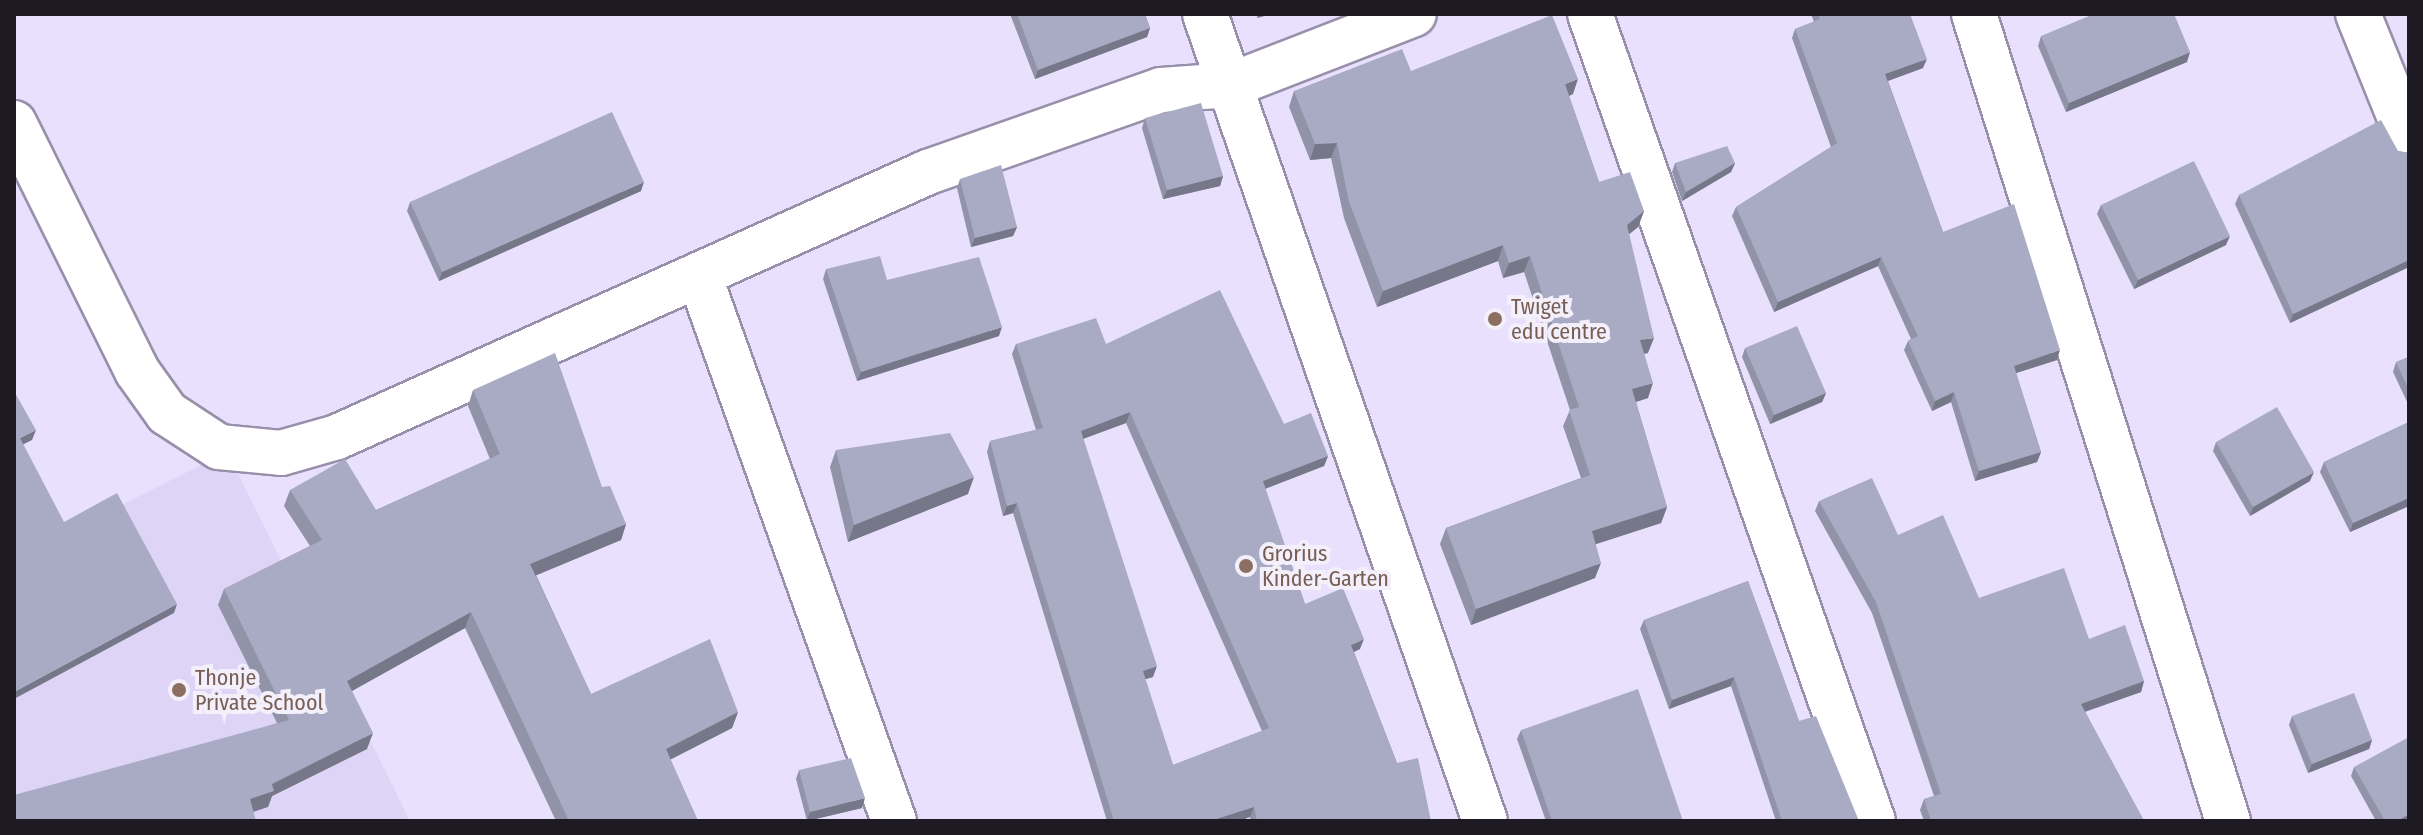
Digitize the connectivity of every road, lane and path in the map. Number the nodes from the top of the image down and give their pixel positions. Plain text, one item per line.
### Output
1 (1205, 14) edge
2 (1414, 14) edge
3 (1590, 14) edge
4 (1974, 14) edge
5 (2358, 14) edge
6 (1231, 85) junction
7 (14, 123) edge
8 (2409, 140) edge
9 (699, 275) junction
10 (894, 821) edge
11 (1485, 821) edge
12 (1873, 821) edge
13 (2228, 821) edge

1 - 6 street
2 - 6 street
3 - 12 street
4 - 13 street
5 - 8 street
6 - 9 street
6 - 11 street
7 - 9 street
9 - 10 street

